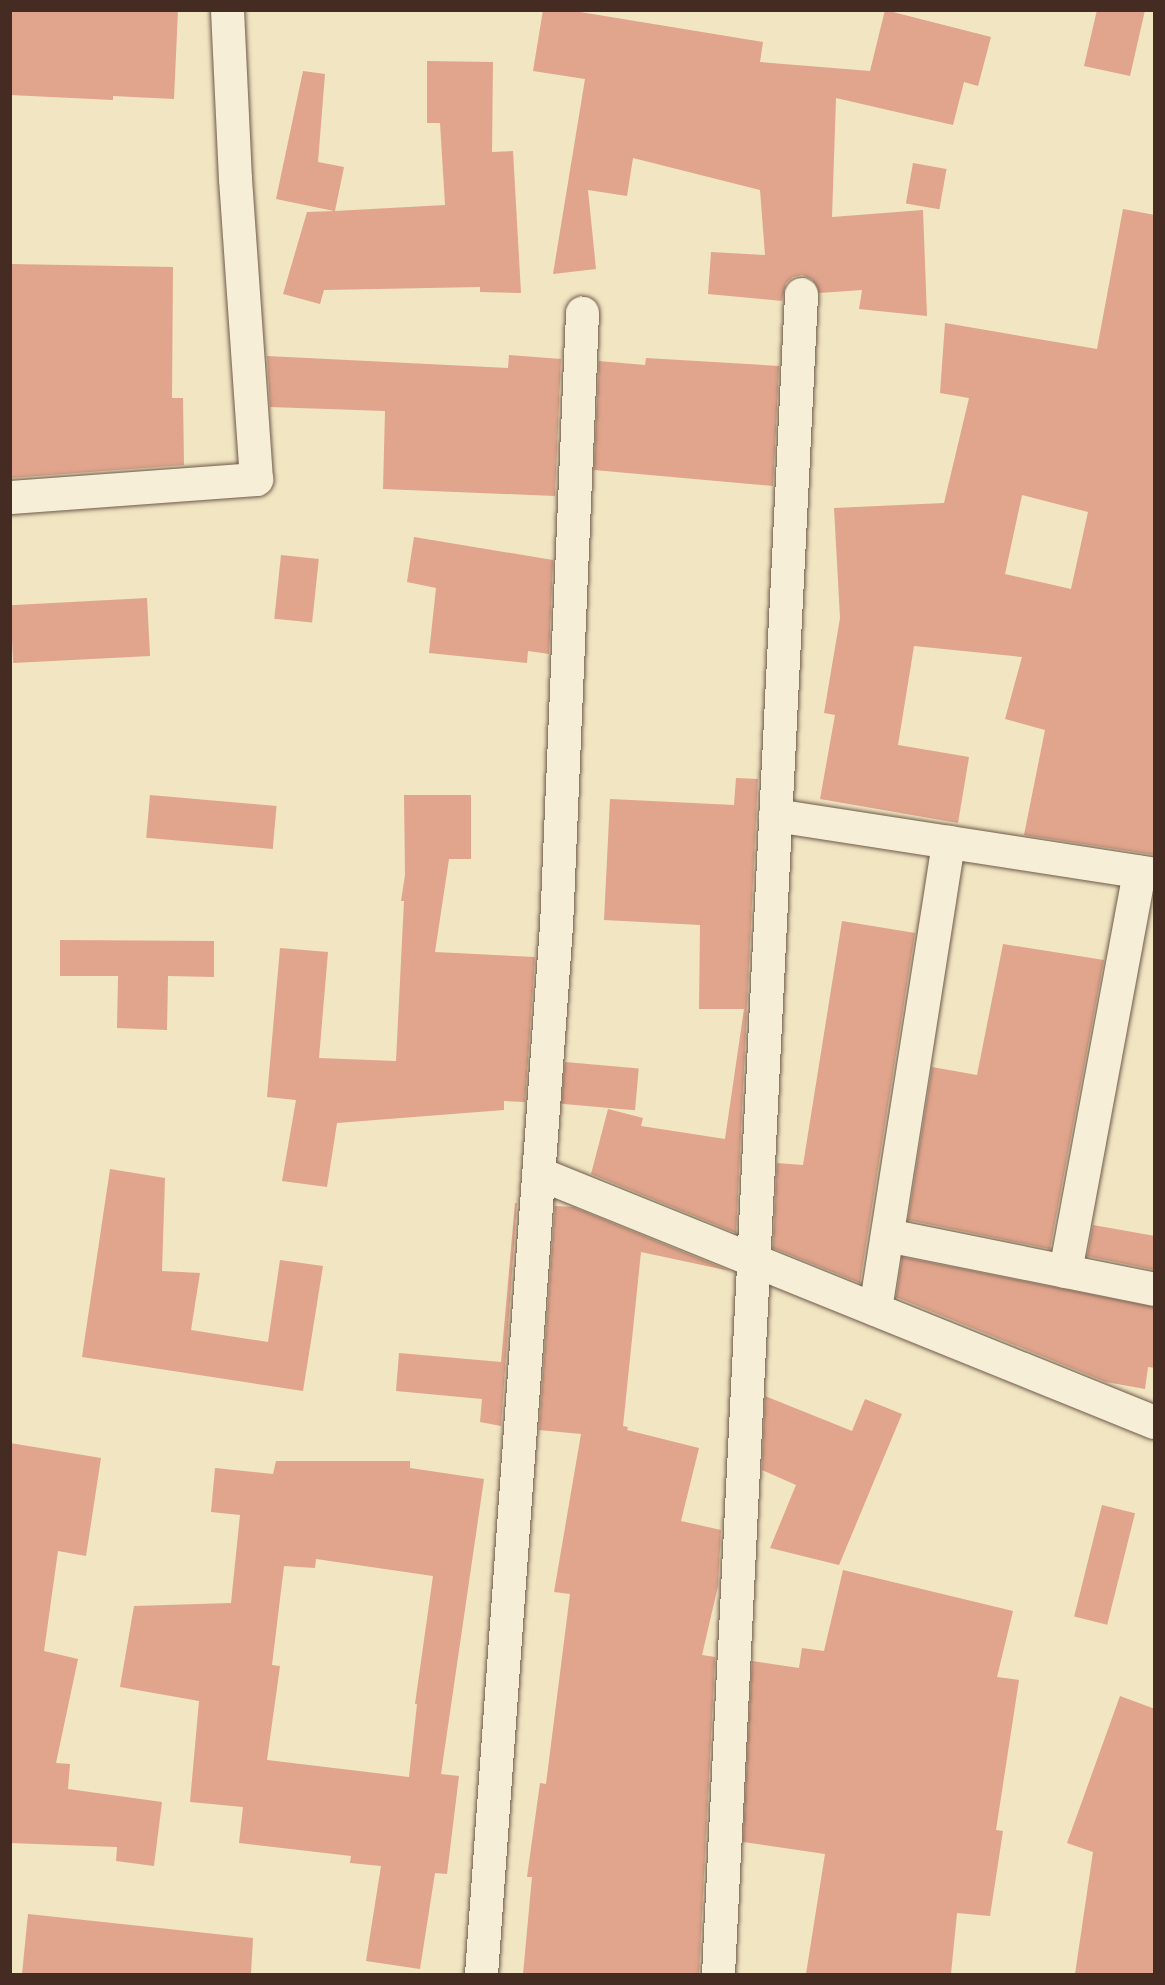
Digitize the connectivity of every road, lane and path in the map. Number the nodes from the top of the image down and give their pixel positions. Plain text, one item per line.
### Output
1 (226, 10) edge
2 (801, 294) dead end
3 (582, 313) dead end
4 (10, 497) edge
5 (775, 815) junction
6 (948, 842) junction
7 (1147, 873) edge
8 (538, 1173) junction
9 (887, 1235) junction
10 (753, 1258) junction
11 (1065, 1271) junction
12 (1155, 1289) edge
13 (875, 1309) junction
14 (1155, 1422) edge
15 (481, 1974) edge
16 (718, 1974) edge

1 - 4 street
2 - 5 street
3 - 8 street
5 - 6 street
5 - 10 street
6 - 7 street
6 - 9 street
7 - 11 street
8 - 10 street
8 - 15 street
9 - 11 street
9 - 13 street
10 - 13 street
10 - 16 street
11 - 12 street
13 - 14 street

